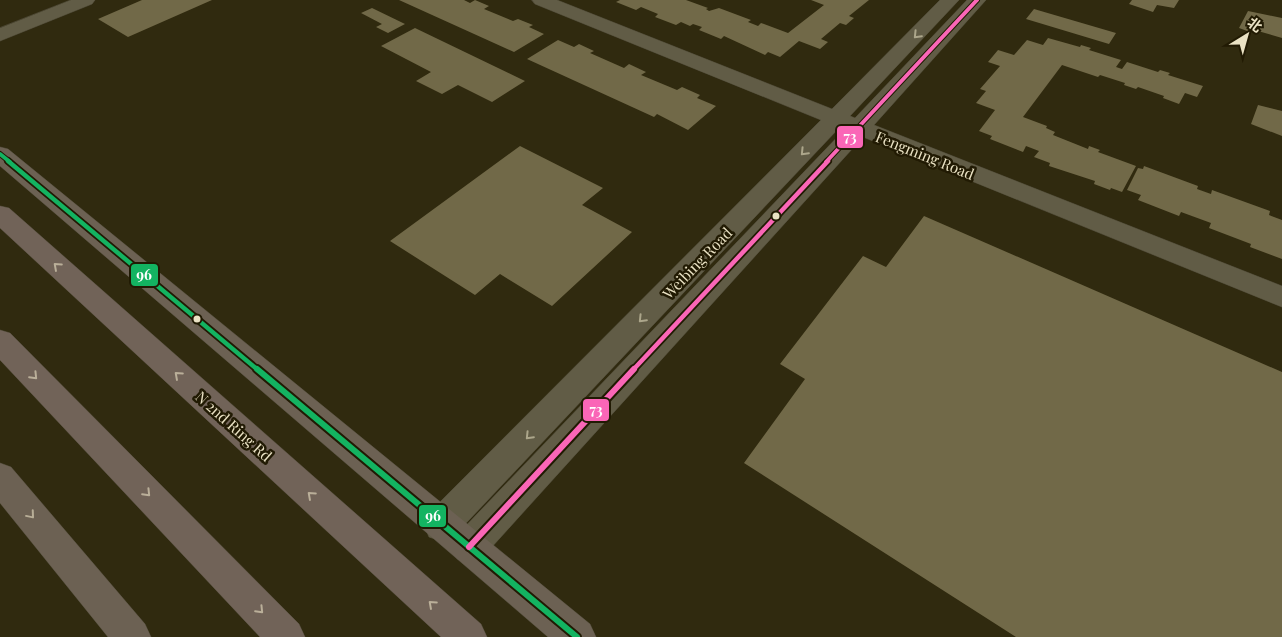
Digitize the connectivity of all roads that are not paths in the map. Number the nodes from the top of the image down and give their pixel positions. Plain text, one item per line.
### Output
1 (86, 0) edge
2 (541, 0) edge
3 (950, 0) edge
4 (977, 0) edge
5 (0, 35) edge
6 (848, 124) junction
7 (0, 154) edge
8 (0, 214) edge
9 (1282, 297) edge
10 (0, 341) edge
11 (0, 478) edge
12 (442, 525) junction
13 (469, 547) junction
14 (132, 637) edge
15 (286, 637) edge
16 (468, 637) edge
17 (577, 637) edge

1 - 5 street
2 - 6 street, Fengming Road
3 -> 6 street, Weibing Road
4 - 6 street, Weibing Road
6 - 9 street, Fengming Road
6 -> 12 street, Weibing Road
6 - 13 street, Weibing Road
7 - 12 main road
16 -> 8 highway, N 2nd Ring Rd
10 -> 15 highway
11 -> 14 main road
12 - 13 main road
13 - 17 main road

